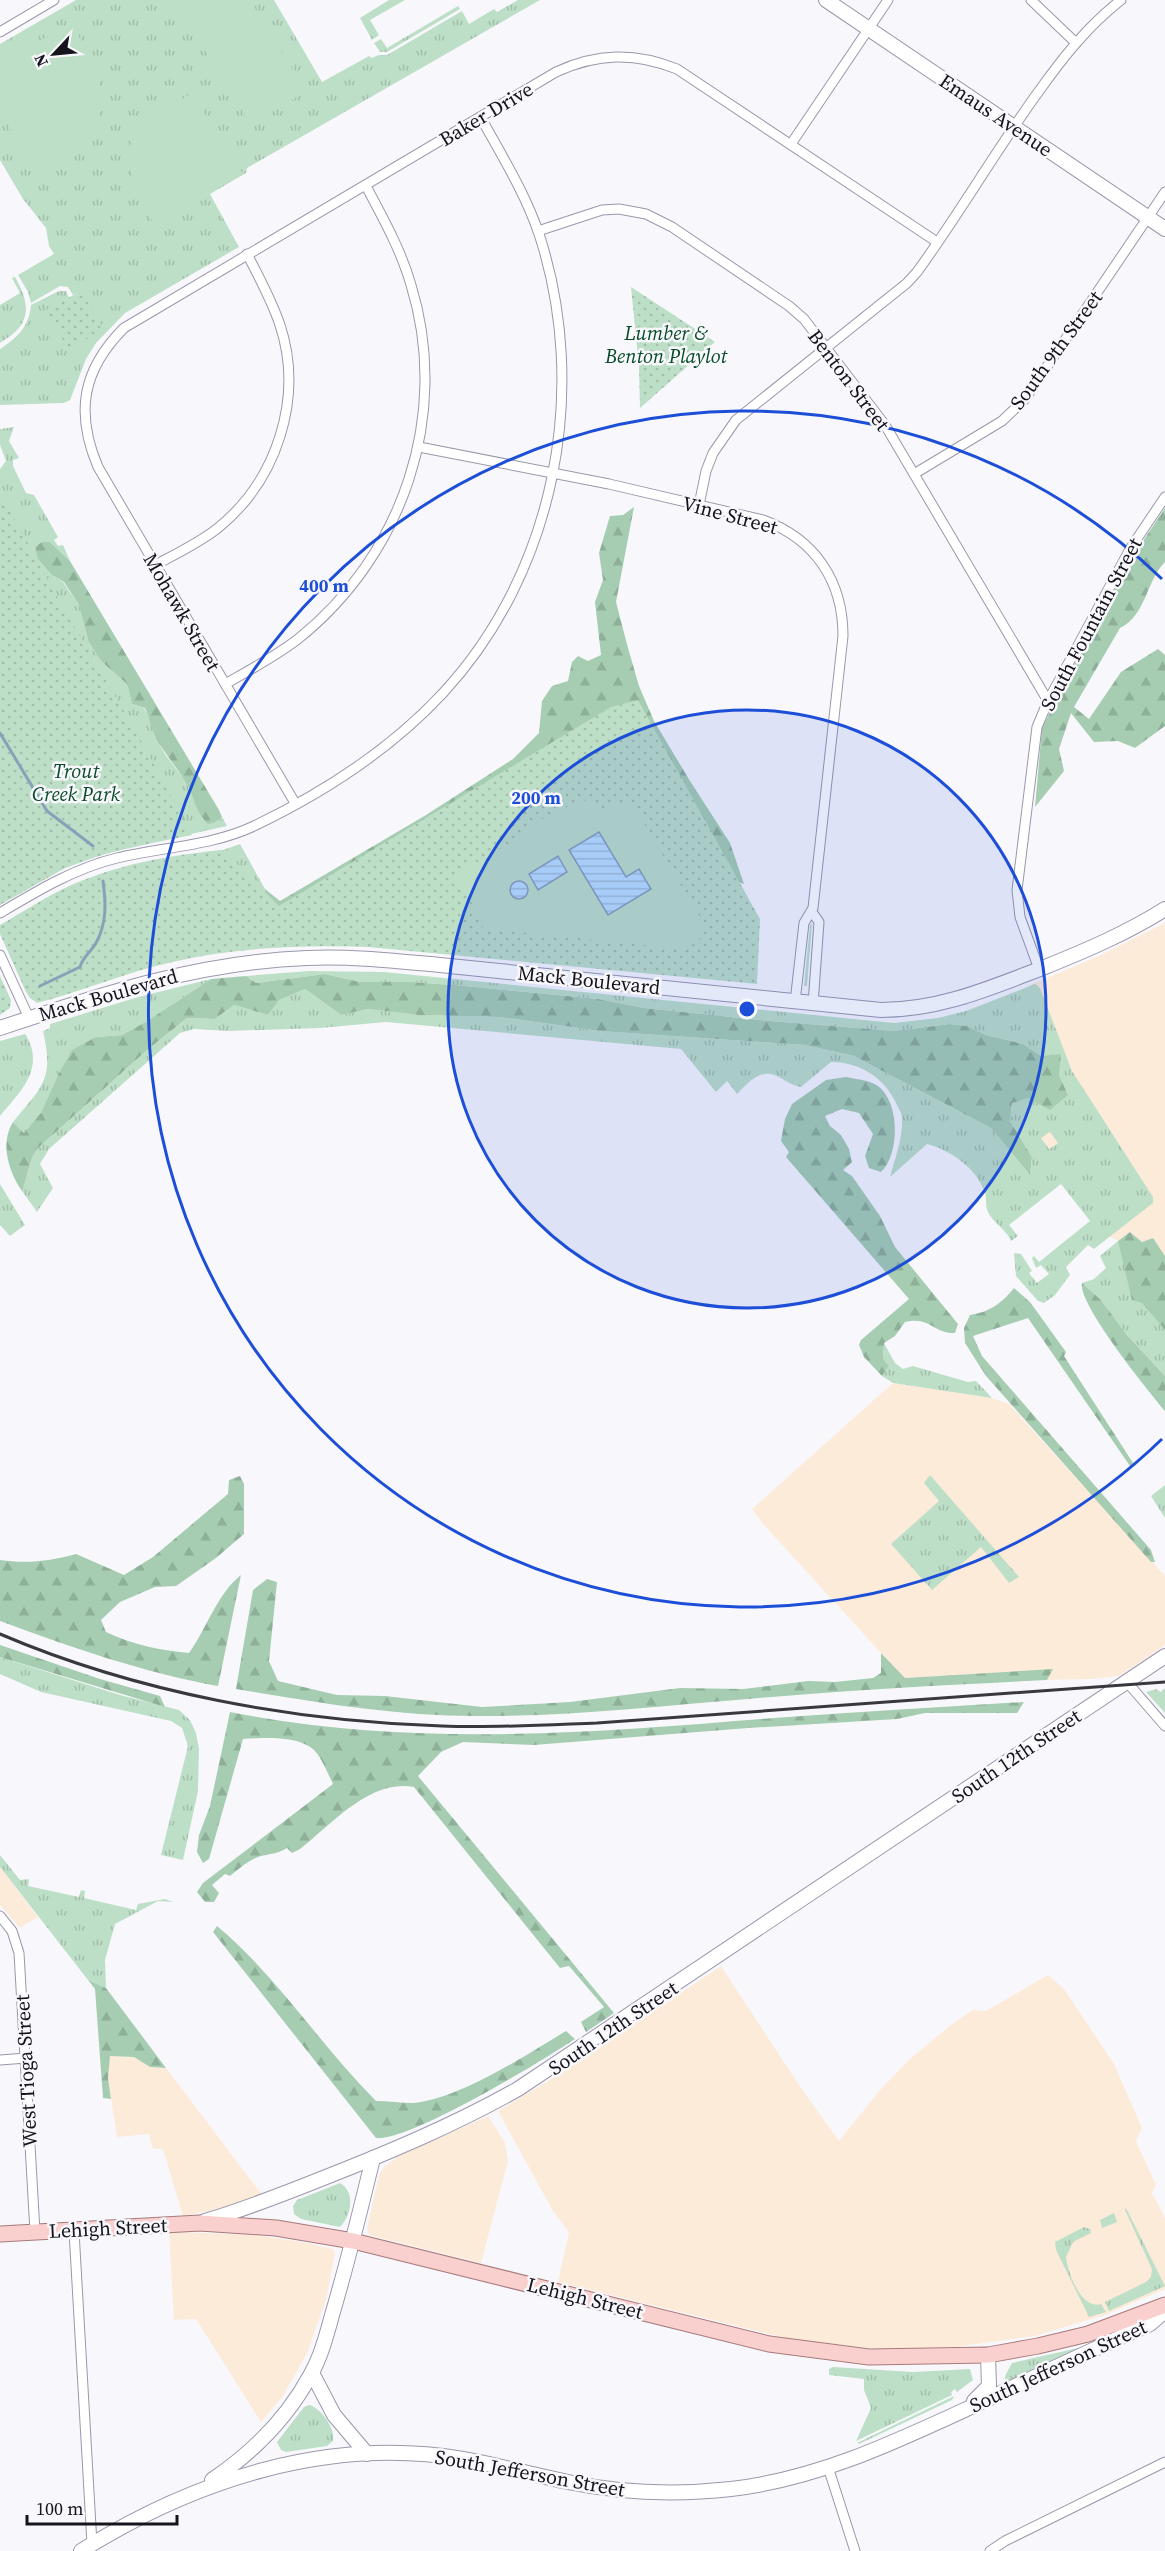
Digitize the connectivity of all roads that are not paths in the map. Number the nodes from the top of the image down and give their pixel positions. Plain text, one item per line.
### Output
1 (54, 0) edge
2 (826, 0) edge
3 (888, 0) edge
4 (1031, 0) edge
5 (1121, 0) edge
6 (869, 29) junction
7 (0, 32) edge
8 (1075, 42) junction
9 (481, 118) junction
10 (1013, 127) junction
11 (792, 144) junction
12 (366, 186) junction
13 (1165, 192) edge
14 (1148, 218) junction
15 (1165, 230) edge
16 (538, 231) junction
17 (937, 242) junction
18 (247, 254) junction
19 (826, 348) junction
20 (84, 415) joint
21 (419, 447) junction
22 (554, 473) junction
23 (914, 474) junction
24 (1165, 497) edge
25 (699, 505) junction
26 (155, 565) junction
27 (225, 684) junction
28 (1048, 701) junction
29 (295, 803) junction
30 (1165, 909) edge
31 (812, 912) junction
32 (0, 913) edge
33 (0, 955) edge
34 (1039, 969) junction
35 (795, 1002) junction
36 (813, 1004) junction
37 (29, 1018) junction
38 (0, 1028) edge
39 (1165, 1656) edge
40 (1126, 1681) junction
41 (1165, 1726) edge
42 (0, 1916) edge
43 (26, 2058) junction
44 (0, 2060) edge
45 (373, 2158) junction
46 (200, 2223) junction
47 (74, 2231) junction
48 (35, 2232) junction
49 (0, 2234) edge
50 (353, 2241) junction
51 (1165, 2305) edge
52 (1165, 2311) edge
53 (988, 2355) junction
54 (312, 2373) junction
55 (949, 2417) junction
56 (367, 2454) junction
57 (1165, 2462) edge
58 (828, 2467) junction
59 (195, 2491) junction
60 (87, 2548) edge
61 (855, 2551) edge
62 (990, 2551) edge

1 - 7 street
2 - 6 main road, Emaus Avenue
3 - 6 street
4 - 8 street
5 - 8 street
6 - 10 main road, Emaus Avenue
6 - 11 street
8 - 10 street
9 - 11 street, Baker Drive
9 - 12 street, Baker Drive
9 - 16 street
10 - 14 main road, Emaus Avenue
10 - 17 street
11 - 17 street, Baker Drive
12 - 18 street, Baker Drive
12 - 21 street
13 - 14 street, South 9th Street
14 - 15 main road, Emaus Avenue
14 - 23 street, South 9th Street
16 - 19 street, Benton Street
16 - 22 street
17 - 19 street
18 - 20 street, Baker Drive
18 - 26 street
19 - 23 street, Benton Street
19 - 25 street
20 - 26 street, Mohawk Street
21 - 22 street, Vine Street
21 - 27 street
22 - 25 street, Vine Street
22 - 29 street
23 - 28 street, Benton Street
24 - 28 street, South Fountain Street
25 - 31 street, Vine Street
26 - 27 street, Mohawk Street
27 - 29 street, Mohawk Street
28 - 34 street, South Fountain Street
29 - 32 street
30 - 34 main road, Mack Boulevard
31 - 35 street, Vine Street
31 - 36 street, Vine Street
33 - 37 street
34 - 36 main road, Mack Boulevard
35 - 36 main road, Mack Boulevard
35 - 37 main road, Mack Boulevard
37 - 38 main road, Mack Boulevard
39 - 40 main road, South 12th Street
40 - 41 street
40 - 45 main road, South 12th Street
42 - 43 street, West Tioga Street
43 - 44 street
43 - 48 street, West Tioga Street
45 - 46 main road, South 12th Street
45 - 50 main road
46 - 47 main road, Lehigh Street
46 - 50 main road, Lehigh Street
47 - 48 main road, Lehigh Street
47 - 60 street
48 - 49 main road, Lehigh Street
50 - 53 main road, Lehigh Street
50 - 54 main road
51 - 53 main road, Lehigh Street
52 - 55 main road, South Jefferson Street
53 - 55 main road, South Jefferson Street
54 - 56 main road
54 - 59 main road
55 - 58 main road, South Jefferson Street
56 - 58 main road, South Jefferson Street
56 - 59 main road, South Jefferson Street
57 - 62 street
58 - 61 street
59 - 60 main road, South Jefferson Street

